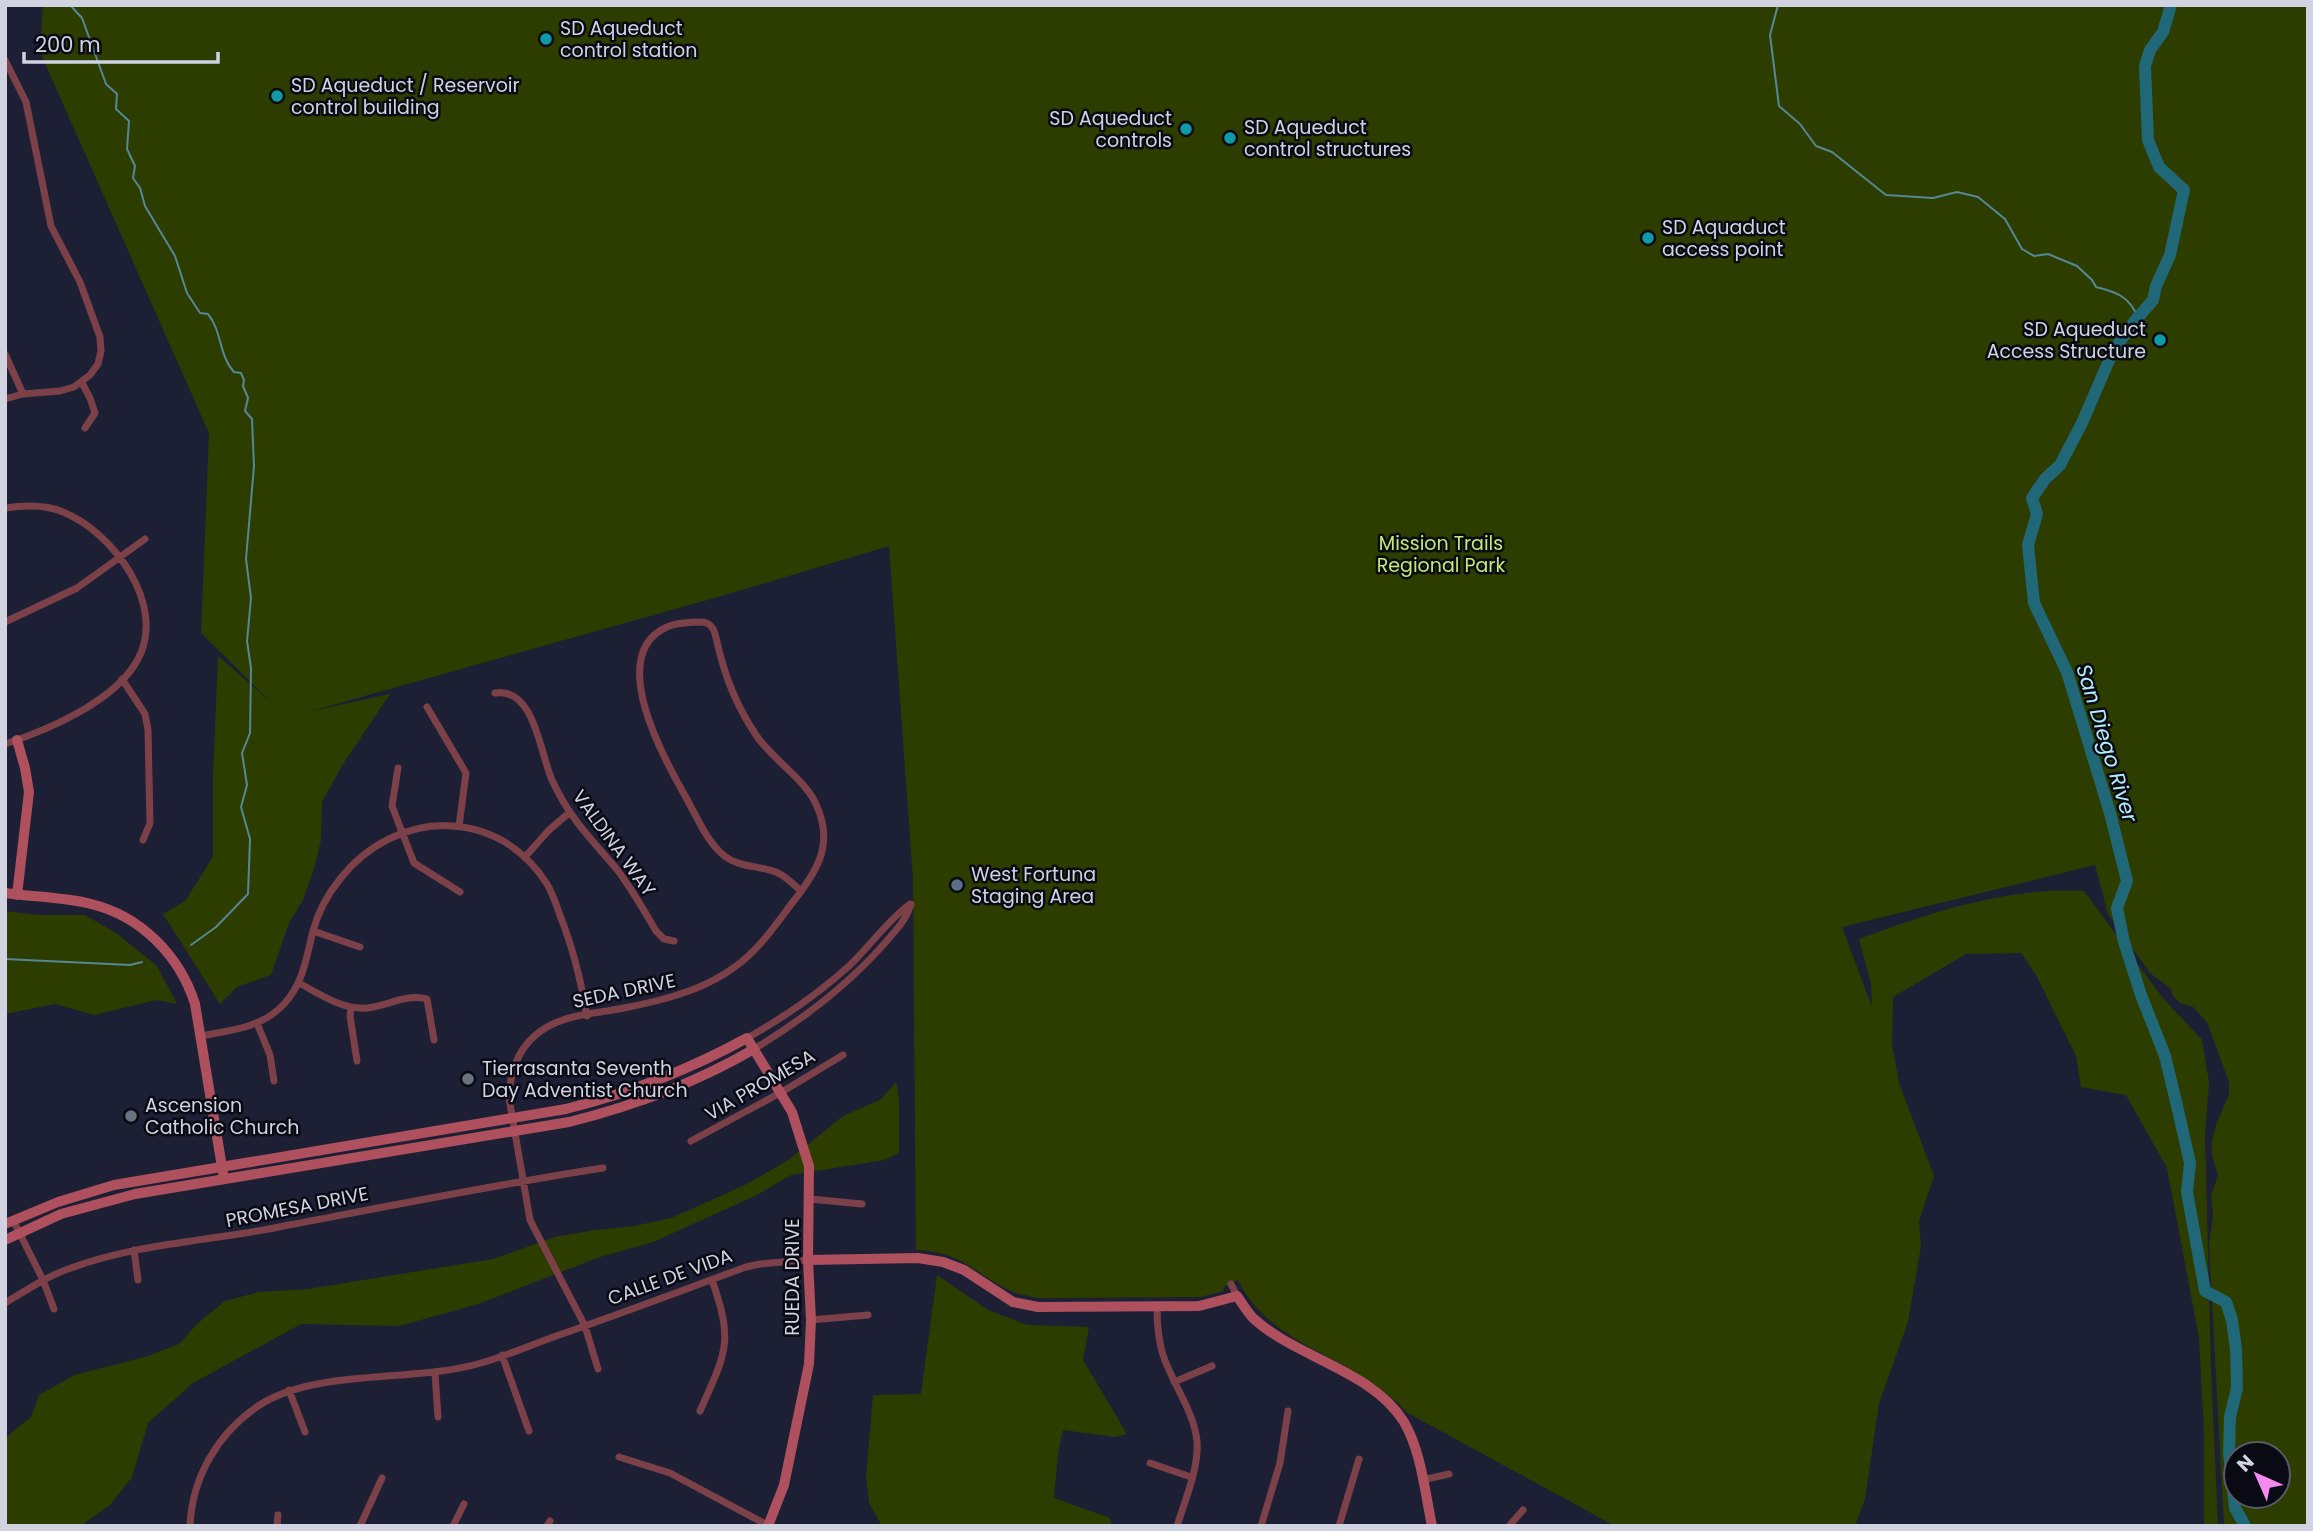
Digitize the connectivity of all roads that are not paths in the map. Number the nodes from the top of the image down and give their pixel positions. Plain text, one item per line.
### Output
1 (5, 60) edge
2 (8, 72) edge
3 (5, 355) edge
4 (82, 383) junction
5 (23, 394) junction
6 (5, 399) edge
7 (85, 428) dead end
8 (5, 508) edge
9 (145, 539) dead end
10 (121, 558) junction
11 (5, 622) edge
12 (122, 679) junction
13 (495, 692) dead end
14 (427, 707) dead end
15 (17, 740) junction
16 (5, 744) edge
17 (398, 768) dead end
18 (569, 813) junction
19 (459, 826) junction
20 (402, 833) junction
21 (144, 841) dead end
22 (525, 857) junction
23 (801, 891) junction
24 (460, 892) dead end
25 (5, 893) edge
26 (17, 895) junction
27 (313, 931) junction
28 (674, 941) dead end
29 (360, 947) dead end
30 (299, 983) junction
31 (351, 1007) junction
32 (587, 1016) junction
33 (257, 1023) junction
34 (201, 1035) junction
35 (747, 1038) junction
36 (434, 1041) dead end
37 (754, 1049) junction
38 (843, 1055) dead end
39 (356, 1061) dead end
40 (274, 1081) dead end
41 (780, 1094) junction
42 (512, 1117) junction
43 (514, 1130) junction
44 (691, 1141) dead end
45 (222, 1167) junction
46 (603, 1168) dead end
47 (225, 1180) junction
48 (523, 1180) junction
49 (810, 1199) junction
50 (862, 1204) dead end
51 (9, 1222) edge
52 (19, 1232) junction
53 (5, 1240) edge
54 (134, 1250) junction
55 (808, 1260) junction
56 (43, 1280) junction
57 (138, 1280) dead end
58 (712, 1280) junction
59 (1231, 1284) dead end
60 (1237, 1296) junction
61 (5, 1303) edge
62 (1157, 1306) junction
63 (54, 1308) dead end
64 (868, 1315) dead end
65 (811, 1320) junction
66 (585, 1326) junction
67 (502, 1355) junction
68 (1212, 1366) dead end
69 (598, 1368) dead end
70 (435, 1373) junction
71 (1174, 1382) junction
72 (289, 1390) junction
73 (1288, 1410) dead end
74 (700, 1411) dead end
75 (438, 1417) dead end
76 (305, 1432) dead end
77 (529, 1432) dead end
78 (619, 1457) dead end
79 (1359, 1459) dead end
80 (1150, 1463) dead end
81 (1448, 1474) dead end
82 (1191, 1477) junction
83 (382, 1478) dead end
84 (1422, 1480) junction
85 (464, 1504) dead end
86 (1523, 1510) dead end
87 (278, 1515) dead end
88 (190, 1526) edge
89 (277, 1526) edge
90 (360, 1526) edge
91 (453, 1526) edge
92 (768, 1526) edge
93 (1177, 1526) edge
94 (1261, 1526) edge
95 (1339, 1526) edge
96 (1433, 1526) edge
97 (1508, 1526) edge

1 - 2 street
2 - 4 street
3 - 5 street
4 - 5 street
4 - 7 street
5 - 6 street
8 - 10 street
9 - 10 street
10 - 11 street
10 - 12 street
12 - 15 street
12 - 21 street
13 - 18 street, VALDINA WAY
14 - 19 street
15 - 16 street
15 - 26 street
17 - 20 street
18 - 22 street
18 - 28 street, VALDINA WAY
19 - 20 street
19 - 22 street
20 - 24 street
20 - 27 street
22 - 32 street
23 - 23 street, SEDA DRIVE
23 - 32 street, SEDA DRIVE
25 - 26 street
26 - 34 street
27 - 29 street
27 - 30 street
30 - 31 street
30 - 33 street
31 - 36 street
31 - 39 street
32 - 42 street, SEDA DRIVE
33 - 34 street
33 - 40 street
34 - 45 street
35 - 37 street, RUEDA DRIVE
35 - 37 street
35 - 42 street
37 - 41 street, RUEDA DRIVE
37 - 43 street
38 - 41 street, VIA PROMESA
41 - 44 street, VIA PROMESA
41 - 49 street, RUEDA DRIVE
42 - 43 street, SEDA DRIVE
42 - 45 street
43 - 47 street
43 - 48 street, SEDA DRIVE
45 - 47 street
45 - 51 street
46 - 48 street, PROMESA DRIVE
47 - 52 street
48 - 54 street, PROMESA DRIVE
48 - 66 street, SEDA DRIVE
49 - 50 street
49 - 55 street, RUEDA DRIVE
51 - 52 street
52 - 53 street
52 - 56 street
54 - 56 street, PROMESA DRIVE
54 - 57 street
55 - 58 street, CALLE DE VIDA
55 - 62 street, CALLE DE VIDA
55 - 65 street, RUEDA DRIVE
56 - 61 street, PROMESA DRIVE
56 - 63 street
58 - 66 street, CALLE DE VIDA
58 - 74 street
59 - 60 street
60 - 62 street, CALLE DE VIDA
60 - 84 street
62 - 71 street
64 - 65 street
65 - 92 street, RUEDA DRIVE
66 - 67 street, CALLE DE VIDA
66 - 69 street, SEDA DRIVE
67 - 70 street, CALLE DE VIDA
67 - 77 street
68 - 71 street
70 - 72 street, CALLE DE VIDA
70 - 75 street
71 - 82 street
72 - 76 street
72 - 88 street, CALLE DE VIDA
73 - 94 street
78 - 92 street
79 - 95 street
80 - 82 street
81 - 84 street
82 - 93 street
83 - 90 street
84 - 96 street
85 - 91 street
86 - 97 street
87 - 89 street

